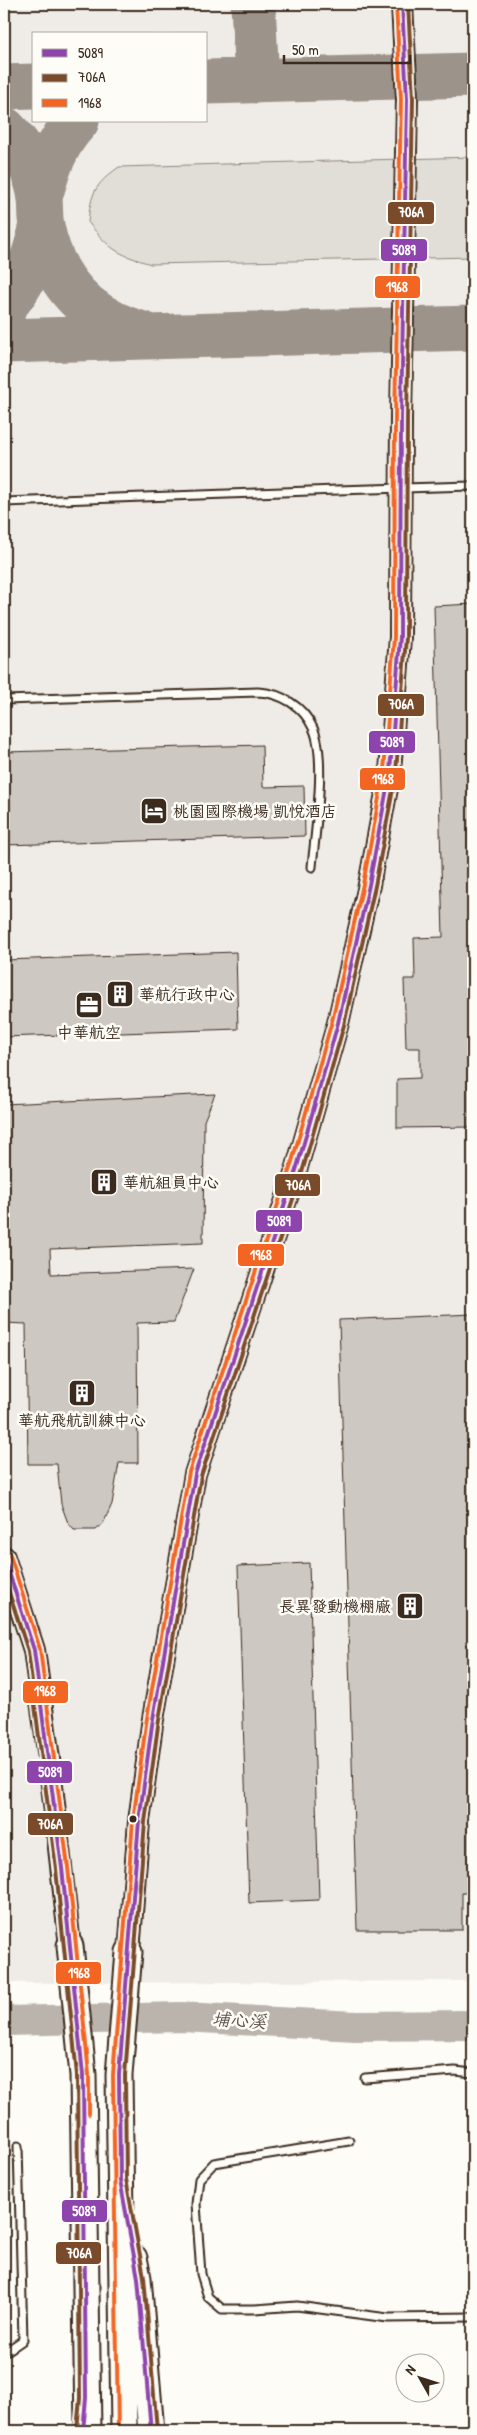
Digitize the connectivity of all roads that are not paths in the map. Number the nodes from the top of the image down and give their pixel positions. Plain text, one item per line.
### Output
1 (402, 4) edge
2 (472, 486) edge
3 (4, 502) edge
4 (4, 700) edge
5 (312, 867) dead end
6 (4, 1557) edge
7 (70, 1946) joint
8 (129, 1952) joint
9 (473, 2073) edge
10 (365, 2078) dead end
11 (349, 2142) dead end
12 (18, 2146) dead end
13 (120, 2180) junction
14 (473, 2317) edge
15 (4, 2352) edge
16 (86, 2398) junction
17 (84, 2431) edge
18 (88, 2431) edge
19 (124, 2431) edge
20 (151, 2431) edge

1 - 8 street
2 - 3 lane, bridge
4 - 5 lane
6 - 7 street
7 - 16 highway
8 - 13 highway
9 - 10 lane
11 - 14 lane
12 - 15 lane
13 - 19 highway
13 - 20 highway
16 - 17 highway
16 - 18 highway

